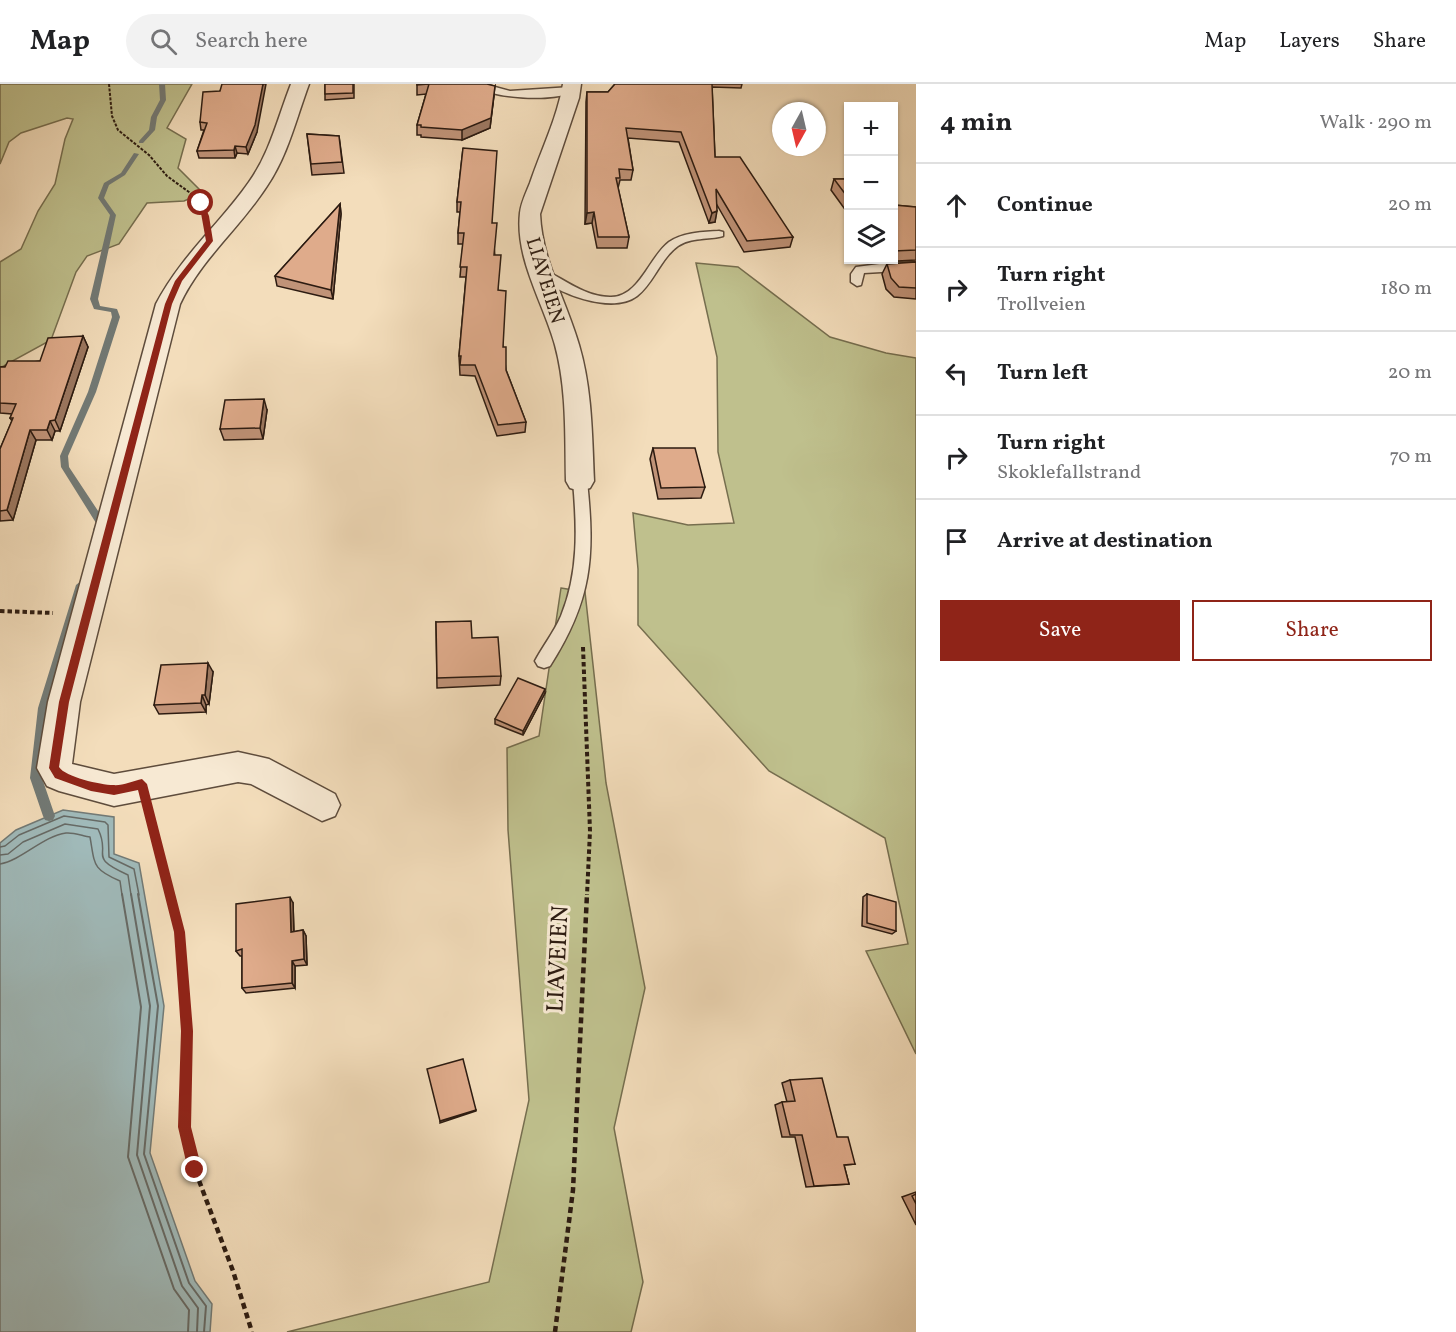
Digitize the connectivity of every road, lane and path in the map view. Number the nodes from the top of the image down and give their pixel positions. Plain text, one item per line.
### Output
1 (109, 84) edge
2 (300, 84) edge
3 (476, 84) edge
4 (572, 87) edge
5 (719, 234) dead end
6 (210, 241) junction
7 (916, 266) edge
8 (541, 273) junction
9 (857, 282) dead end
10 (580, 481) joint
11 (0, 610) edge
12 (56, 613) dead end
13 (582, 645) dead end
14 (544, 661) dead end
15 (142, 784) junction
16 (322, 805) dead end
17 (252, 1332) edge
18 (555, 1332) edge

1 - 6 path
2 - 6 street
3 - 4 lane
4 - 8 street, LIAVEIEN
5 - 8 lane
6 - 15 street
7 - 9 lane
8 - 10 street, LIAVEIEN
10 - 14 lane
11 - 12 path
13 - 18 path, LIAVEIEN
15 - 16 street
15 - 17 path

